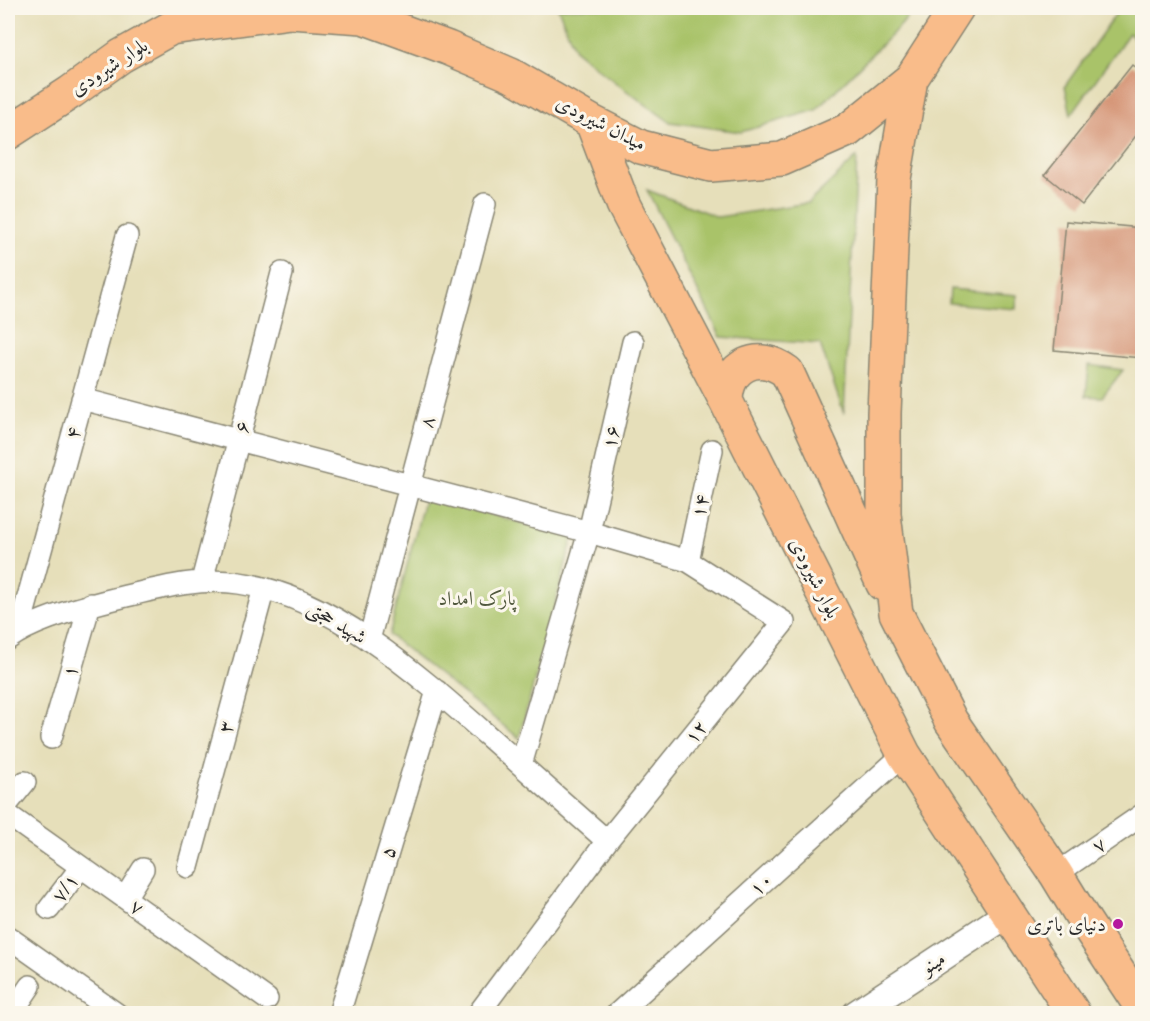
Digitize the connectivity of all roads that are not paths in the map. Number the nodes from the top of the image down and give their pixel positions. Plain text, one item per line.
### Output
1 (957, 8) edge
2 (352, 12) edge
3 (911, 79) junction
4 (592, 122) junction
5 (8, 133) edge
6 (485, 204) dead end
7 (127, 236) dead end
8 (282, 273) dead end
9 (633, 342) dead end
10 (82, 399) junction
11 (726, 401) junction
12 (239, 440) junction
13 (712, 450) dead end
14 (410, 485) junction
15 (589, 532) junction
16 (688, 561) junction
17 (202, 581) junction
18 (264, 588) junction
19 (90, 604) junction
20 (896, 613) junction
21 (13, 634) edge
22 (369, 640) junction
23 (436, 691) junction
24 (51, 738) dead end
25 (904, 754) junction
26 (521, 765) junction
27 (25, 782) dead end
28 (8, 803) edge
29 (8, 815) edge
30 (1143, 815) edge
31 (607, 841) junction
32 (81, 867) junction
33 (188, 867) dead end
34 (143, 869) dead end
35 (1056, 874) junction
36 (125, 898) junction
37 (49, 909) dead end
38 (1009, 913) junction
39 (8, 937) edge
40 (30, 986) dead end
41 (267, 999) dead end
42 (1143, 1008) edge
43 (11, 1014) edge
44 (117, 1014) edge
45 (339, 1014) edge
46 (478, 1014) edge
47 (617, 1014) edge
48 (856, 1014) edge
49 (1074, 1014) edge

1 - 3 main road, میدان شیرودی
2 - 4 main road, میدان شیرودی
2 - 5 main road, بلوار شیرودی
3 - 4 main road, میدان شیرودی
3 - 20 main road
4 - 11 main road, بلوار شیرودی
6 - 14 street, ۸
7 - 10 street, ۴
8 - 12 street, ۶
9 - 15 street, ۱۶
10 - 12 street
10 - 21 street, ۴
11 - 20 main road
11 - 25 main road, بلوار شیرودی
12 - 14 street
12 - 17 street, ۶
13 - 16 street, ۱۴
14 - 15 street
14 - 22 street, ۸
15 - 16 street
15 - 26 street
16 - 31 street, ۱۲
17 - 18 street, شهید حجتی
17 - 19 street, شهید حجتی
18 - 22 street, شهید حجتی
18 - 33 street, ۳
19 - 21 street, شهید حجتی
19 - 24 street, ۱
20 - 35 main road
22 - 23 street, شهید حجتی
23 - 26 street, شهید حجتی
23 - 45 street, ۵
25 - 38 main road, بلوار شیرودی
25 - 47 street, ۱۰
26 - 31 street, شهید حجتی
27 - 28 street
29 - 32 street, ۷
30 - 35 street, ۷
31 - 46 street
32 - 36 street, ۷
32 - 37 street, ۷/۱
34 - 36 street
35 - 42 main road
36 - 41 street, ۷
38 - 48 street, مینو
38 - 49 main road, بلوار شیرودی
39 - 44 street
40 - 43 street

